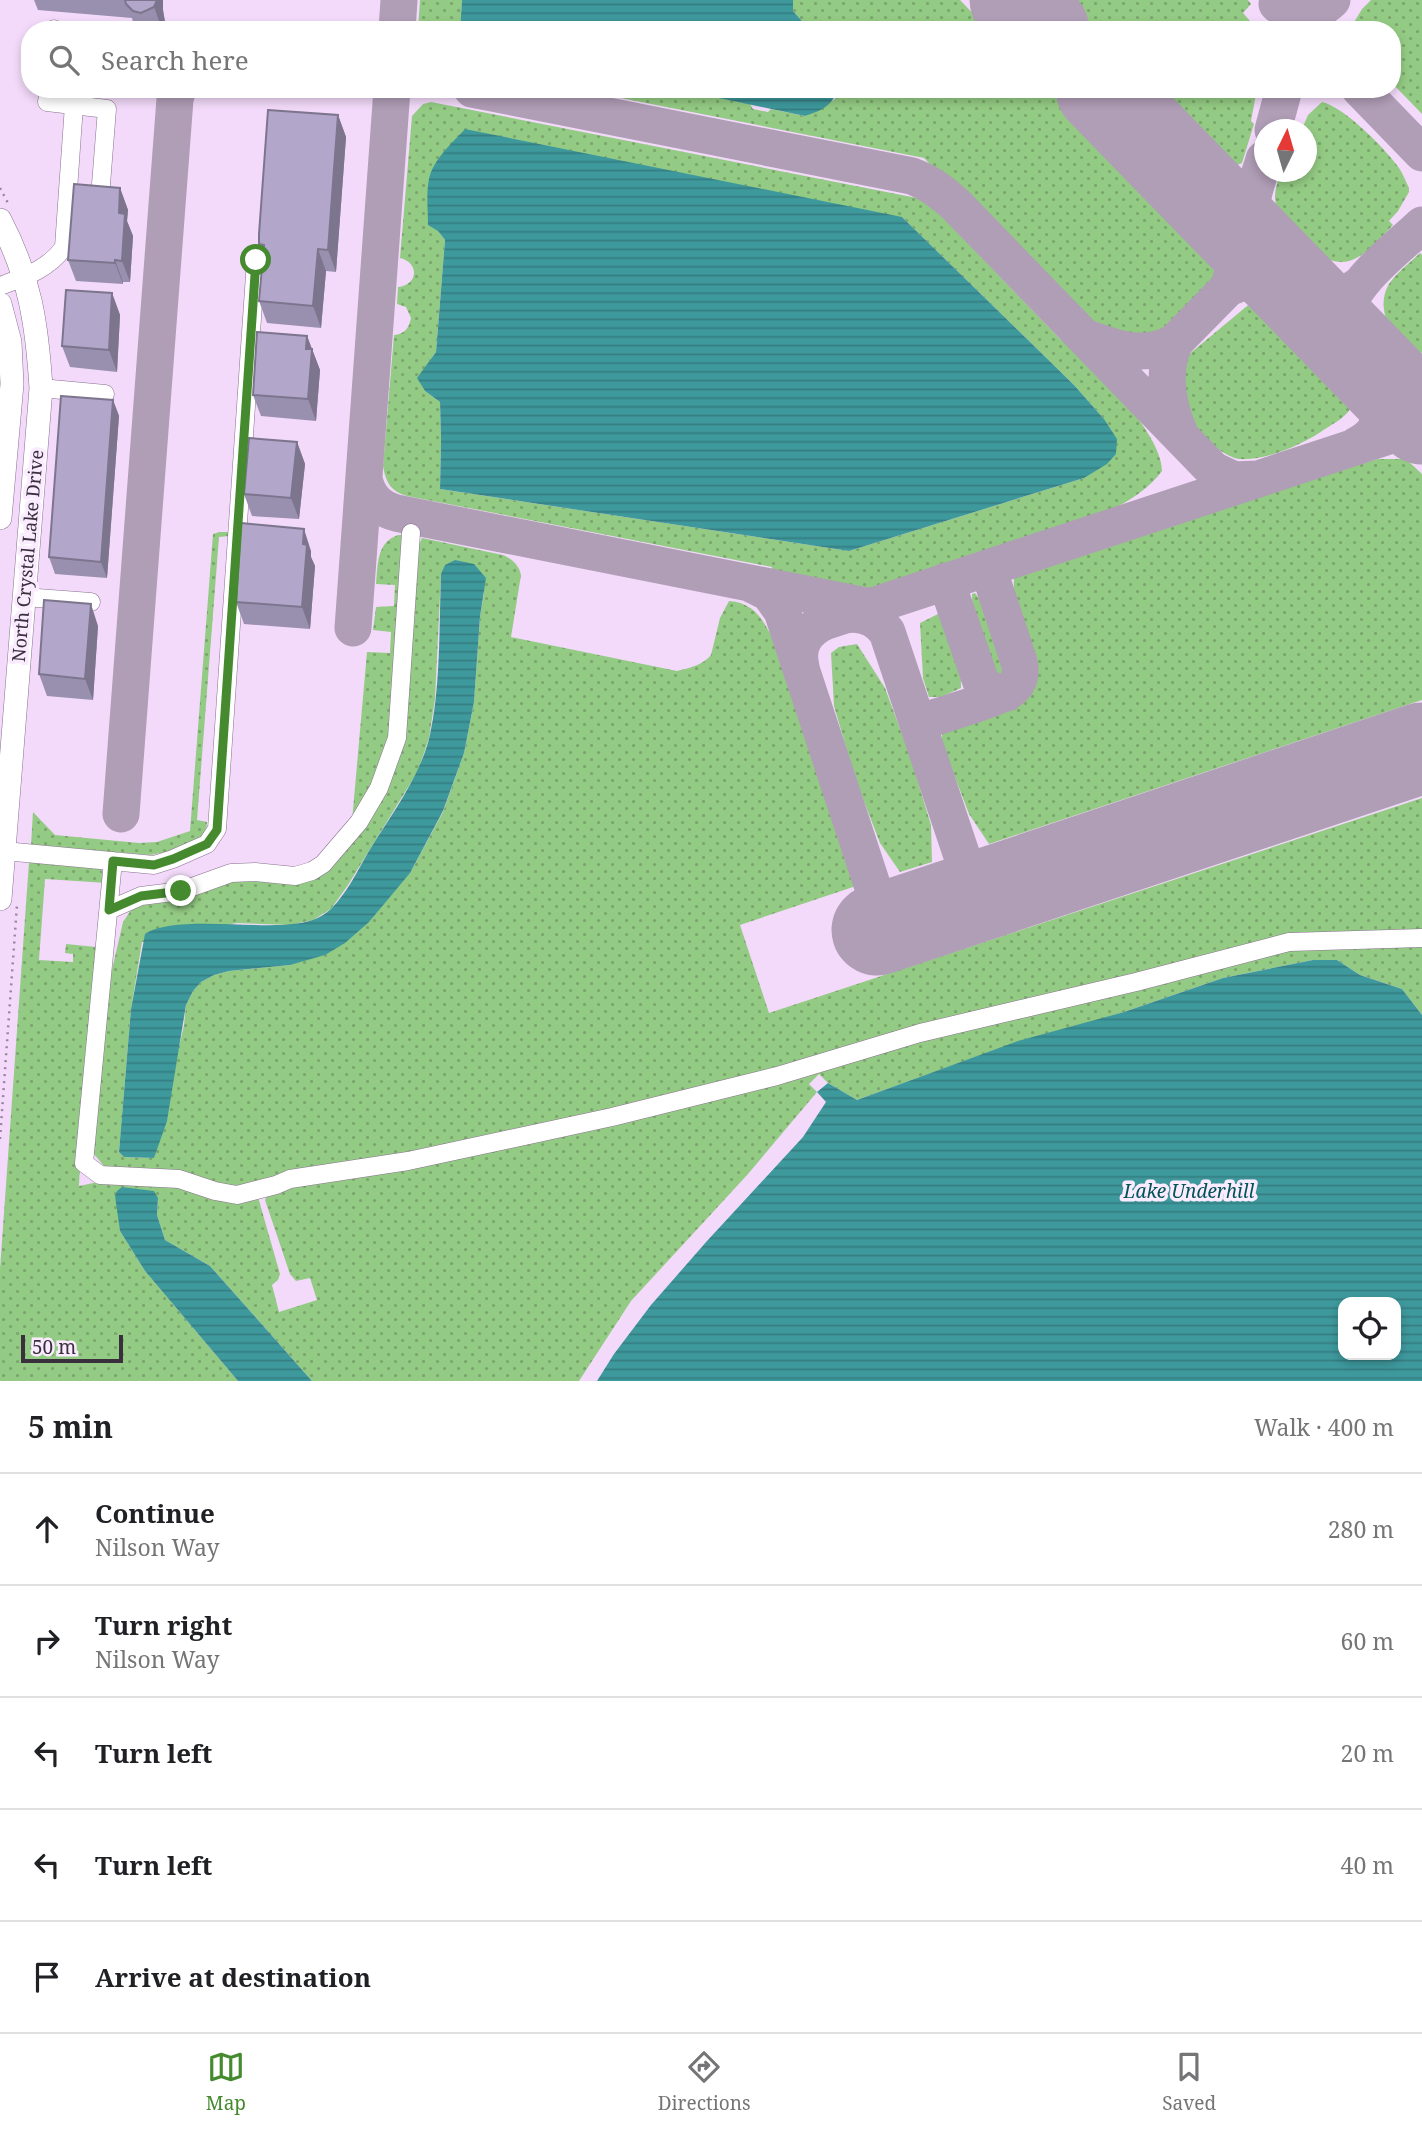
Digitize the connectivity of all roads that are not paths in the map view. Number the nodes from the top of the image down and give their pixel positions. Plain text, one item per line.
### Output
1 (47, 98) edge
2 (74, 105) junction
3 (100, 197) edge
4 (0, 220) edge
5 (256, 260) dead end
6 (25, 277) junction
7 (0, 286) edge
8 (0, 304) edge
9 (5, 342) edge
10 (41, 388) junction
11 (105, 394) dead end
12 (0, 518) edge
13 (411, 533) dead end
14 (24, 597) junction
15 (91, 602) edge
16 (4, 851) junction
17 (113, 861) junction
18 (9, 903) edge
19 (109, 910) junction
20 (1422, 938) edge

1 - 2 lane
2 - 3 lane
2 - 6 lane
4 - 6 main road, North Crystal Lake Drive
5 - 17 lane
6 - 7 lane
6 - 10 main road, North Crystal Lake Drive
8 - 9 main road, North Crystal Lake Drive
9 - 12 main road, North Crystal Lake Drive
10 - 11 lane
10 - 14 main road, North Crystal Lake Drive
13 - 19 lane
14 - 15 lane
14 - 16 main road, North Crystal Lake Drive
16 - 17 lane
16 - 18 main road, North Crystal Lake Drive
17 - 19 lane
19 - 20 lane

